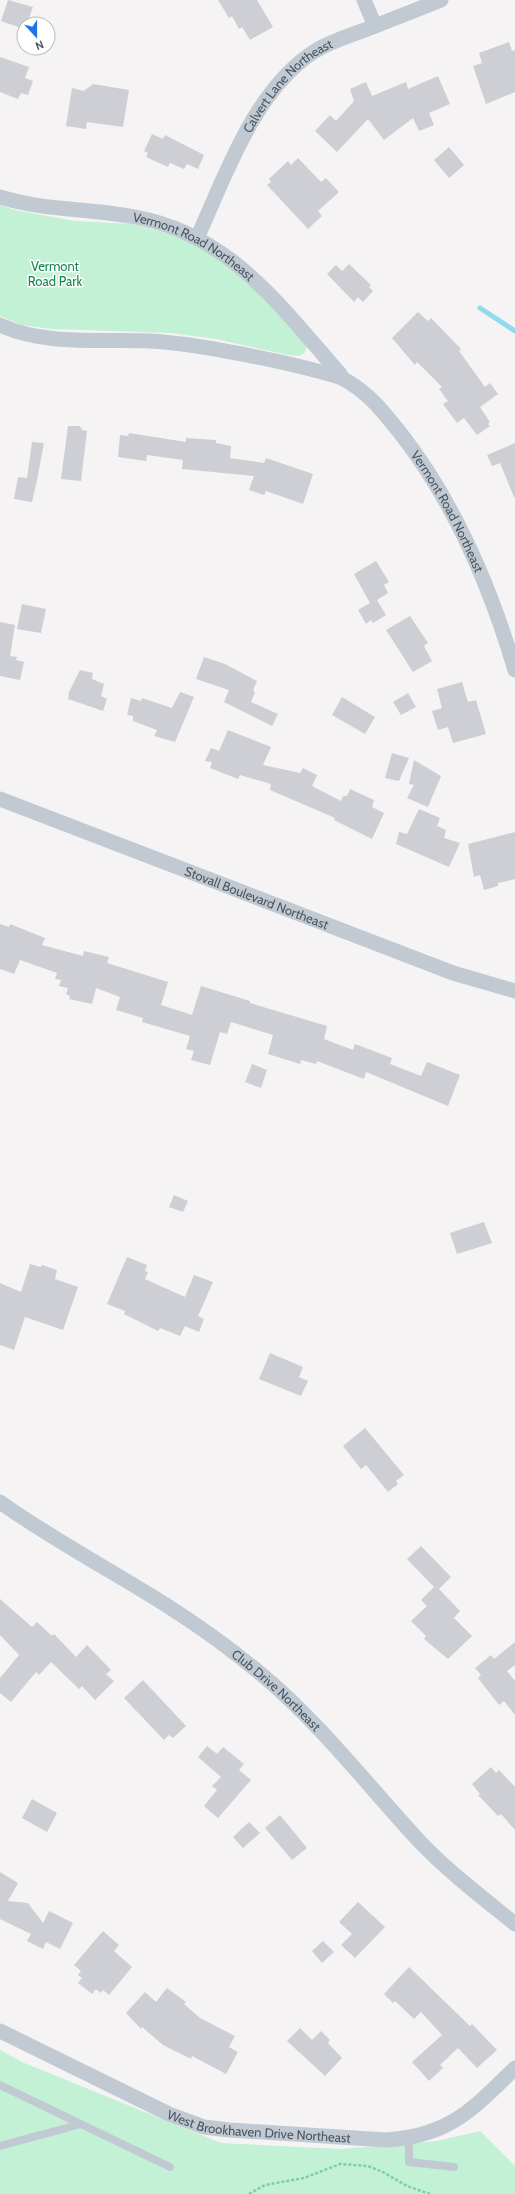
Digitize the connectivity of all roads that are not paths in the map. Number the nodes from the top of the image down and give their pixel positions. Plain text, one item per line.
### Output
1 (364, 0) edge
2 (441, 0) edge
3 (375, 26) junction
4 (0, 197) edge
5 (197, 238) junction
6 (0, 325) edge
7 (342, 378) junction
8 (515, 670) edge
9 (0, 799) edge
10 (515, 991) edge
11 (0, 1502) edge
12 (515, 1924) edge
13 (0, 2031) edge
14 (515, 2068) edge
15 (0, 2085) edge
16 (81, 2124) junction
17 (408, 2139) junction
18 (0, 2146) edge
19 (170, 2167) dead end
20 (454, 2167) dead end

1 - 3 street
2 - 3 street, Calvert Lane Northeast
3 - 5 street, Calvert Lane Northeast
4 - 5 street, Vermont Road Northeast
5 - 7 street, Vermont Road Northeast
6 - 7 street, Vermont Road Northeast
7 - 8 street, Vermont Road Northeast
9 - 10 street, Stovall Boulevard Northeast
11 - 12 street, Club Drive Northeast
13 - 17 street, West Brookhaven Drive Northeast
14 - 17 street, West Brookhaven Drive Northeast
15 - 16 lane
16 - 18 lane
16 - 19 lane
17 - 20 lane

